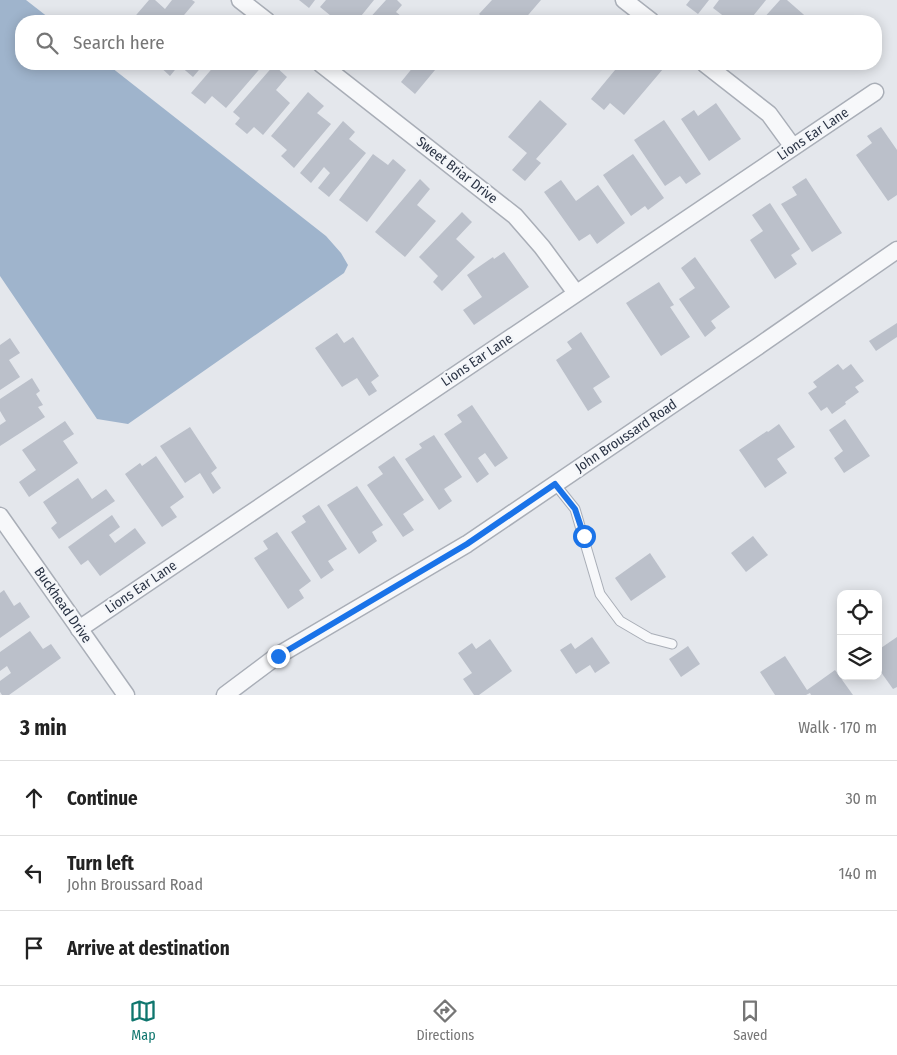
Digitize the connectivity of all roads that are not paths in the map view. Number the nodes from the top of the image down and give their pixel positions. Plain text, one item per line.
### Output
1 (240, 0) edge
2 (624, 0) edge
3 (259, 15) edge
4 (644, 15) edge
5 (330, 70) edge
6 (713, 70) edge
7 (875, 92) dead end
8 (793, 147) junction
9 (897, 250) edge
10 (576, 293) junction
11 (555, 484) junction
12 (0, 516) edge
13 (79, 629) junction
14 (672, 644) dead end
15 (126, 695) edge
16 (225, 695) edge

1 - 3 street
2 - 4 street
5 - 10 street, Sweet Briar Drive
6 - 8 street
7 - 8 street, Lions Ear Lane
8 - 10 street, Lions Ear Lane
9 - 11 street, John Broussard Road
10 - 13 street, Lions Ear Lane
11 - 14 lane
11 - 16 street, John Broussard Road
12 - 13 street, Buckhead Drive
13 - 15 street, Buckhead Drive

